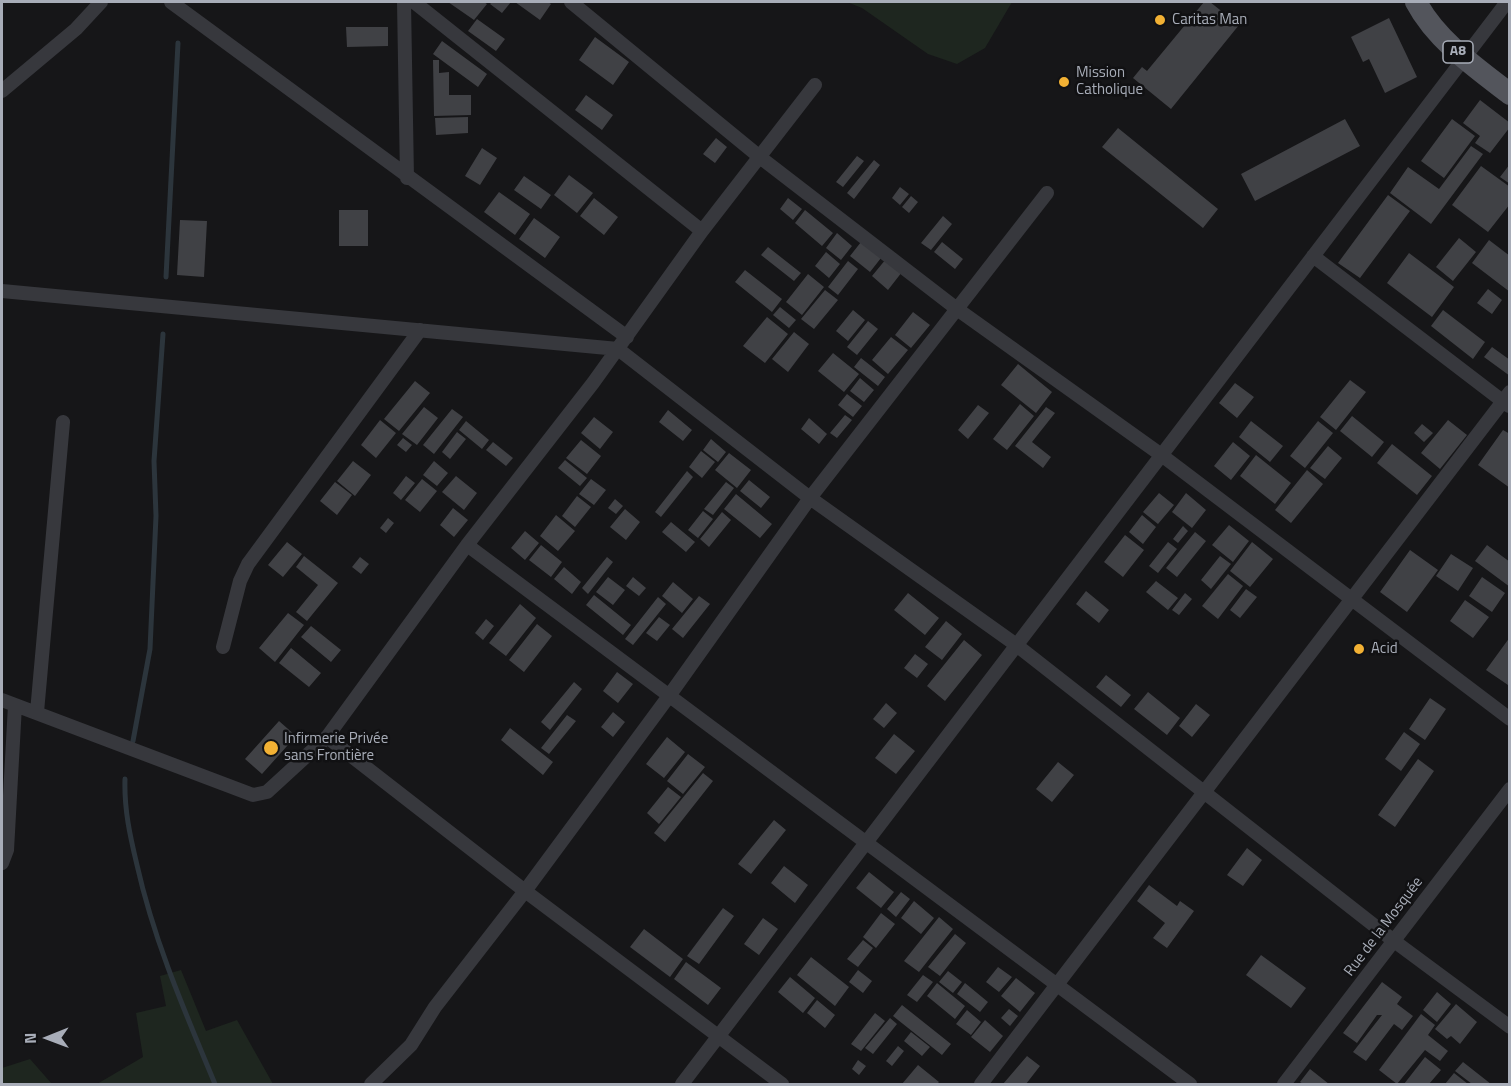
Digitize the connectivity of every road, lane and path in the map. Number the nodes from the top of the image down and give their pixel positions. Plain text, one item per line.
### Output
1 (101, 2) edge
2 (171, 2) edge
3 (405, 2) edge
4 (414, 2) edge
5 (571, 2) edge
6 (1416, 2) edge
7 (1507, 2) edge
8 (1463, 58) junction
9 (815, 85) dead end
10 (2, 91) edge
11 (1509, 94) edge
12 (761, 158) junction
13 (407, 178) junction
14 (1047, 193) dead end
15 (702, 231) junction
16 (1313, 256) junction
17 (2, 291) edge
18 (957, 309) junction
19 (420, 330) junction
20 (627, 337) junction
21 (618, 349) junction
22 (1507, 400) edge
23 (63, 422) dead end
24 (1160, 454) junction
25 (810, 498) junction
26 (467, 545) junction
27 (1353, 599) junction
28 (1015, 644) junction
29 (223, 647) dead end
30 (669, 696) junction
31 (8, 702) edge
32 (37, 712) junction
33 (1509, 719) edge
34 (327, 737) junction
35 (1509, 789) edge
36 (1204, 792) junction
37 (866, 843) junction
38 (2, 863) edge
39 (525, 891) junction
40 (1394, 941) junction
41 (1056, 983) junction
42 (1509, 1028) edge
43 (719, 1035) junction
44 (371, 1084) edge
45 (682, 1084) edge
46 (782, 1084) edge
47 (981, 1084) edge
48 (1190, 1084) edge
49 (1284, 1084) edge

1 - 10 street
2 - 13 street
3 - 13 street
4 - 15 street
5 - 12 street
6 - 8 main road, A8
7 - 8 street
8 - 11 main road, A8
8 - 16 street
9 - 12 street
12 - 15 street
12 - 18 street
13 - 20 street
14 - 18 street
15 - 20 street
16 - 22 street
16 - 24 street
17 - 19 street
18 - 24 street
18 - 25 street
19 - 21 street
19 - 29 street
20 - 21 street
21 - 25 street
21 - 26 street
22 - 27 street
23 - 32 street
24 - 27 street
24 - 28 street
25 - 28 street
25 - 30 street
26 - 30 street
26 - 34 street
27 - 33 street
27 - 36 street
28 - 36 street
28 - 37 street
30 - 37 street
30 - 39 street
31 - 32 street
31 - 38 street
32 - 34 street
34 - 39 street
35 - 40 street, Rue de la Mosquée
36 - 40 street
36 - 41 street
37 - 41 street
37 - 43 street
39 - 43 street
39 - 44 street
40 - 42 street
40 - 49 street, Rue de la Mosquée
41 - 47 street
41 - 48 street
43 - 45 street
43 - 46 street

